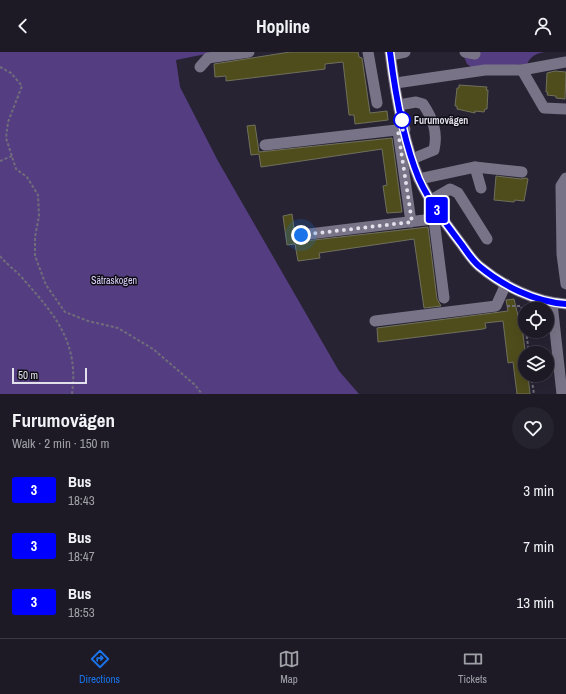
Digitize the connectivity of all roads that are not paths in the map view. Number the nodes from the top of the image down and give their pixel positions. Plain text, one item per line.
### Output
1 (250, 52) edge
2 (368, 52) edge
3 (405, 52) edge
4 (391, 53) edge
5 (566, 62) edge
6 (200, 67) dead end
7 (522, 70) junction
8 (396, 83) junction
9 (377, 103) dead end
10 (400, 105) junction
11 (566, 109) edge
12 (401, 130) junction
13 (264, 145) dead end
14 (412, 159) junction
15 (475, 167) junction
16 (522, 172) dead end
17 (566, 178) edge
18 (420, 179) junction
19 (480, 188) dead end
20 (431, 200) junction
21 (438, 219) junction
22 (412, 222) junction
23 (301, 235) dead end
24 (487, 239) dead end
25 (506, 284) junction
26 (566, 284) edge
27 (444, 298) dead end
28 (547, 302) edge
29 (554, 304) edge
30 (566, 304) edge
31 (375, 321) dead end
32 (554, 322) edge
33 (562, 394) edge

1 - 6 street
2 - 9 street
3 - 4 street
4 - 8 street
5 - 7 street
7 - 8 street
7 - 11 street
8 - 10 street
10 - 12 street
10 - 14 street
12 - 13 street
12 - 14 street
12 - 22 street
14 - 18 street
15 - 16 street
15 - 18 street
15 - 19 street
17 - 26 street
18 - 20 street
20 - 21 street
20 - 24 street
21 - 22 street
21 - 25 street
21 - 27 street
22 - 23 street
25 - 28 street
25 - 31 street
29 - 30 street
32 - 33 street

